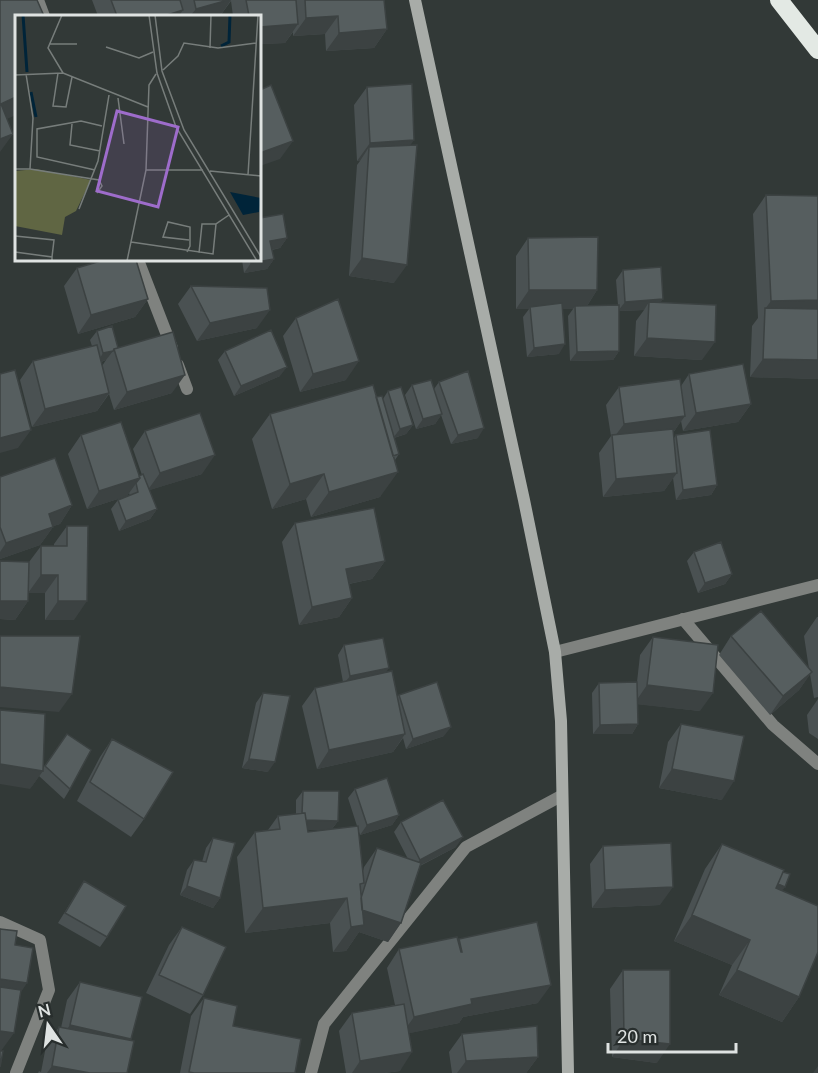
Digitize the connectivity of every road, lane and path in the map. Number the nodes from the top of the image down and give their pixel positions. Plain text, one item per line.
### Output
1 (38, 0) edge
2 (415, 0) edge
3 (779, 0) edge
4 (44, 15) edge
5 (818, 50) edge
6 (138, 261) edge
7 (187, 389) dead end
8 (818, 585) edge
9 (682, 619) junction
10 (555, 652) junction
11 (818, 764) edge
12 (561, 796) junction
13 (0, 922) edge
14 (16, 1073) edge
15 (311, 1073) edge
16 (568, 1073) edge

1 - 4 street
2 - 10 street
3 - 5 highway
6 - 7 street
8 - 9 street
9 - 10 street
9 - 11 street
10 - 12 street
12 - 15 street
12 - 16 street
13 - 14 street

